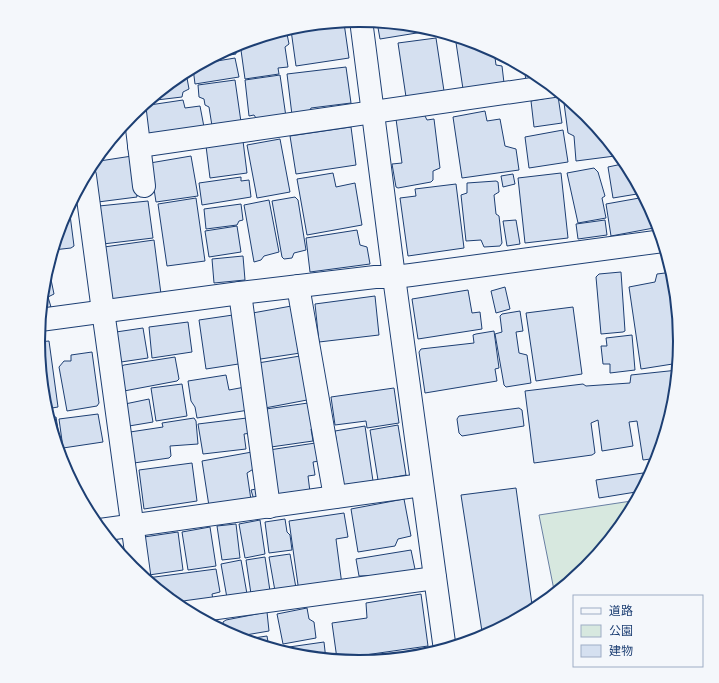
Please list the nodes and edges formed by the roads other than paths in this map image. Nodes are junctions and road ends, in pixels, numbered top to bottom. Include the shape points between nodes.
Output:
1 (362, 27) edge
2 (544, 87) edge
3 (373, 112) junction
4 (136, 120) edge
5 (139, 146) junction
6 (86, 186) edge
7 (144, 186) dead end
8 (658, 242) edge
9 (394, 277) junction
10 (298, 286) junction
11 (240, 293) junction
12 (103, 311) junction
13 (46, 319) edge
14 (422, 485) junction
15 (335, 497) junction
16 (269, 507) junction
17 (132, 525) junction
18 (107, 529) edge
19 (138, 565) edge
20 (435, 578) junction
21 (197, 611) edge
22 (444, 644) edge

1 - 3 street
2 - 3 street
3 - 5 street
3 - 9 street
4 - 5 street
5 - 7 street
6 - 12 street
8 - 9 street
9 - 10 street via 375,276
9 - 14 street
10 - 11 street
10 - 15 street
11 - 12 street
11 - 16 street
12 - 13 street
12 - 17 street
14 - 15 street
14 - 20 street
15 - 16 street
16 - 17 street
17 - 18 street
17 - 19 street
20 - 21 street
20 - 22 street

